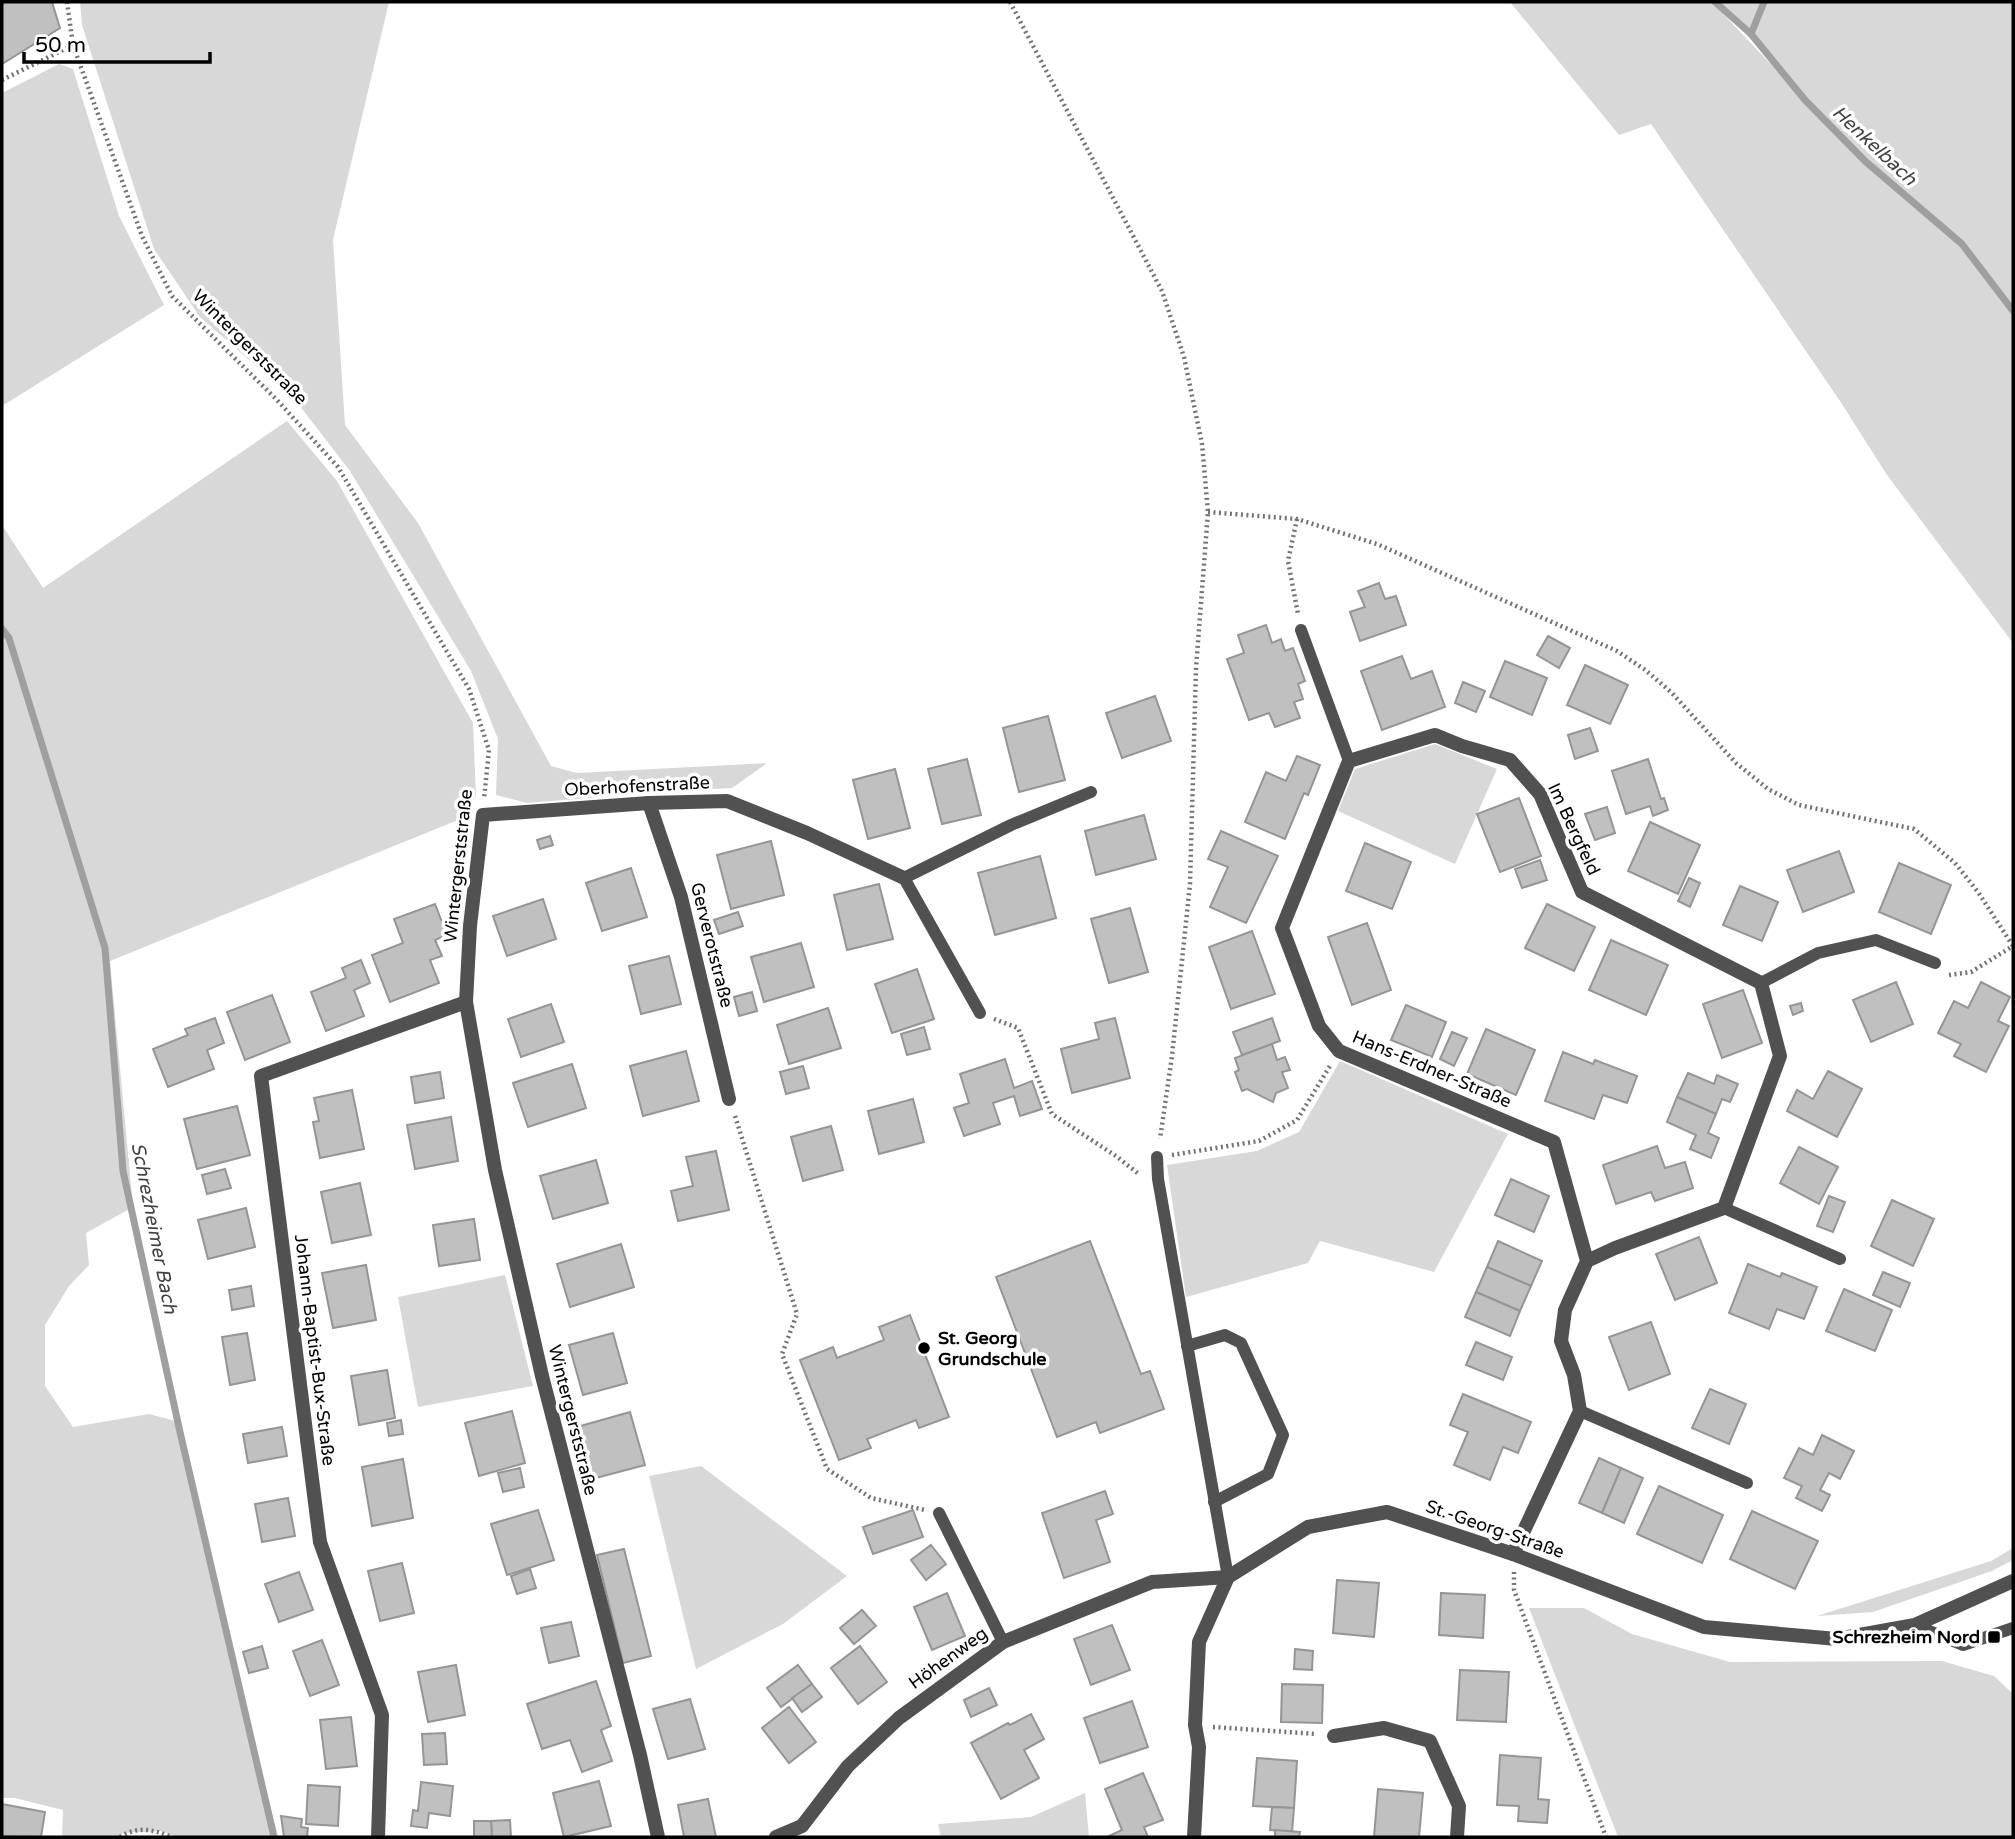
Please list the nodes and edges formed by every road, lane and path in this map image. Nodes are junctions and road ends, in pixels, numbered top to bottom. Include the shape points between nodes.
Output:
1 (67, 2) edge
2 (1010, 2) edge
3 (73, 45) junction
4 (2, 80) edge
5 (1208, 512) junction
6 (1297, 519) junction
7 (1301, 630) joint
8 (1349, 761) junction
9 (1091, 792) dead end
10 (649, 803) junction
11 (483, 814) junction
12 (904, 878) junction
13 (2013, 946) edge
14 (1935, 963) joint
15 (1761, 983) junction
16 (466, 1002) junction
17 (980, 1013) joint
18 (1339, 1051) junction
19 (729, 1099) joint
20 (1157, 1157) junction
21 (1158, 1178) junction
22 (1724, 1208) junction
23 (1840, 1259) dead end
24 (1587, 1261) junction
25 (1186, 1346) junction
26 (1580, 1410) junction
27 (1747, 1483) dead end
28 (1214, 1502) junction
29 (939, 1513) joint
30 (1513, 1554) junction
31 (1228, 1577) junction
32 (2013, 1581) edge
33 (1915, 1625) junction
34 (2013, 1628) edge
35 (1003, 1642) junction
36 (1195, 1725) junction
37 (1334, 1736) joint
38 (120, 1837) edge
39 (171, 1837) edge
40 (378, 1837) edge
41 (658, 1837) edge
42 (776, 1837) edge
43 (1194, 1837) edge
44 (1457, 1837) edge
45 (1606, 1837) edge

1 - 3 path, Wintergerststraße
2 - 5 path via 1162,290 1184,357 1202,444
3 - 4 path
3 - 11 path, Wintergerststraße via 142,236 172,296 338,467 469,689 489,750
5 - 6 path
5 - 20 path via 1196,668 1189,884
6 - 7 path via 1288,561
6 - 13 path via 1377,544 1617,652 1671,692 1736,764 1768,789 1799,805 1914,830 1955,863
7 - 8 lane
8 - 15 street, Im Bergfeld via 1435,735 1510,760 1540,794 1582,892
8 - 18 street, Hans-Erdner-Straße via 1282,928 1319,1026
9 - 12 lane
10 - 11 street, Oberhofenstraße
10 - 12 street, Oberhofenstraße via 727,801
10 - 19 street, Gerverotstraße via 681,897
11 - 16 street, Wintergerststraße
12 - 17 lane
13 - 14 path via 1971,972 1950,976
14 - 15 lane via 1876,940 1818,953
15 - 22 street via 1780,1056
16 - 40 street, Johann-Baptist-Bux-Straße via 261,1076 320,1542 382,1715
16 - 41 street, Wintergerststraße via 495,1170 541,1376
17 - 21 path via 1018,1028 1052,1114 1140,1176
18 - 20 path via 1297,1120 1259,1141
18 - 24 street, Hans-Erdner-Straße via 1554,1142
19 - 29 path via 797,1314 782,1354 827,1469 871,1498
20 - 21 lane
21 - 25 lane
22 - 23 lane
22 - 24 street
24 - 26 street via 1565,1310 1561,1341 1574,1375
25 - 28 lane
25 - 28 lane via 1225,1335 1241,1343 1283,1435 1268,1474
26 - 27 lane
26 - 30 street
28 - 31 lane
29 - 35 lane
30 - 31 street, St.-Georg-Straße via 1387,1512 1308,1527
30 - 33 street, St.-Georg-Straße via 1704,1627 1837,1639
30 - 45 path via 1514,1590
31 - 35 street, Höhenweg via 1152,1582
31 - 36 street via 1199,1642
32 - 33 street, St.-Georg-Straße
33 - 34 lane via 1963,1645
35 - 42 street, Höhenweg via 899,1718 848,1766 802,1826
36 - 37 path
36 - 43 street via 1199,1748
37 - 44 street via 1384,1728 1430,1741 1459,1806
38 - 39 path via 130,1830 145,1829

